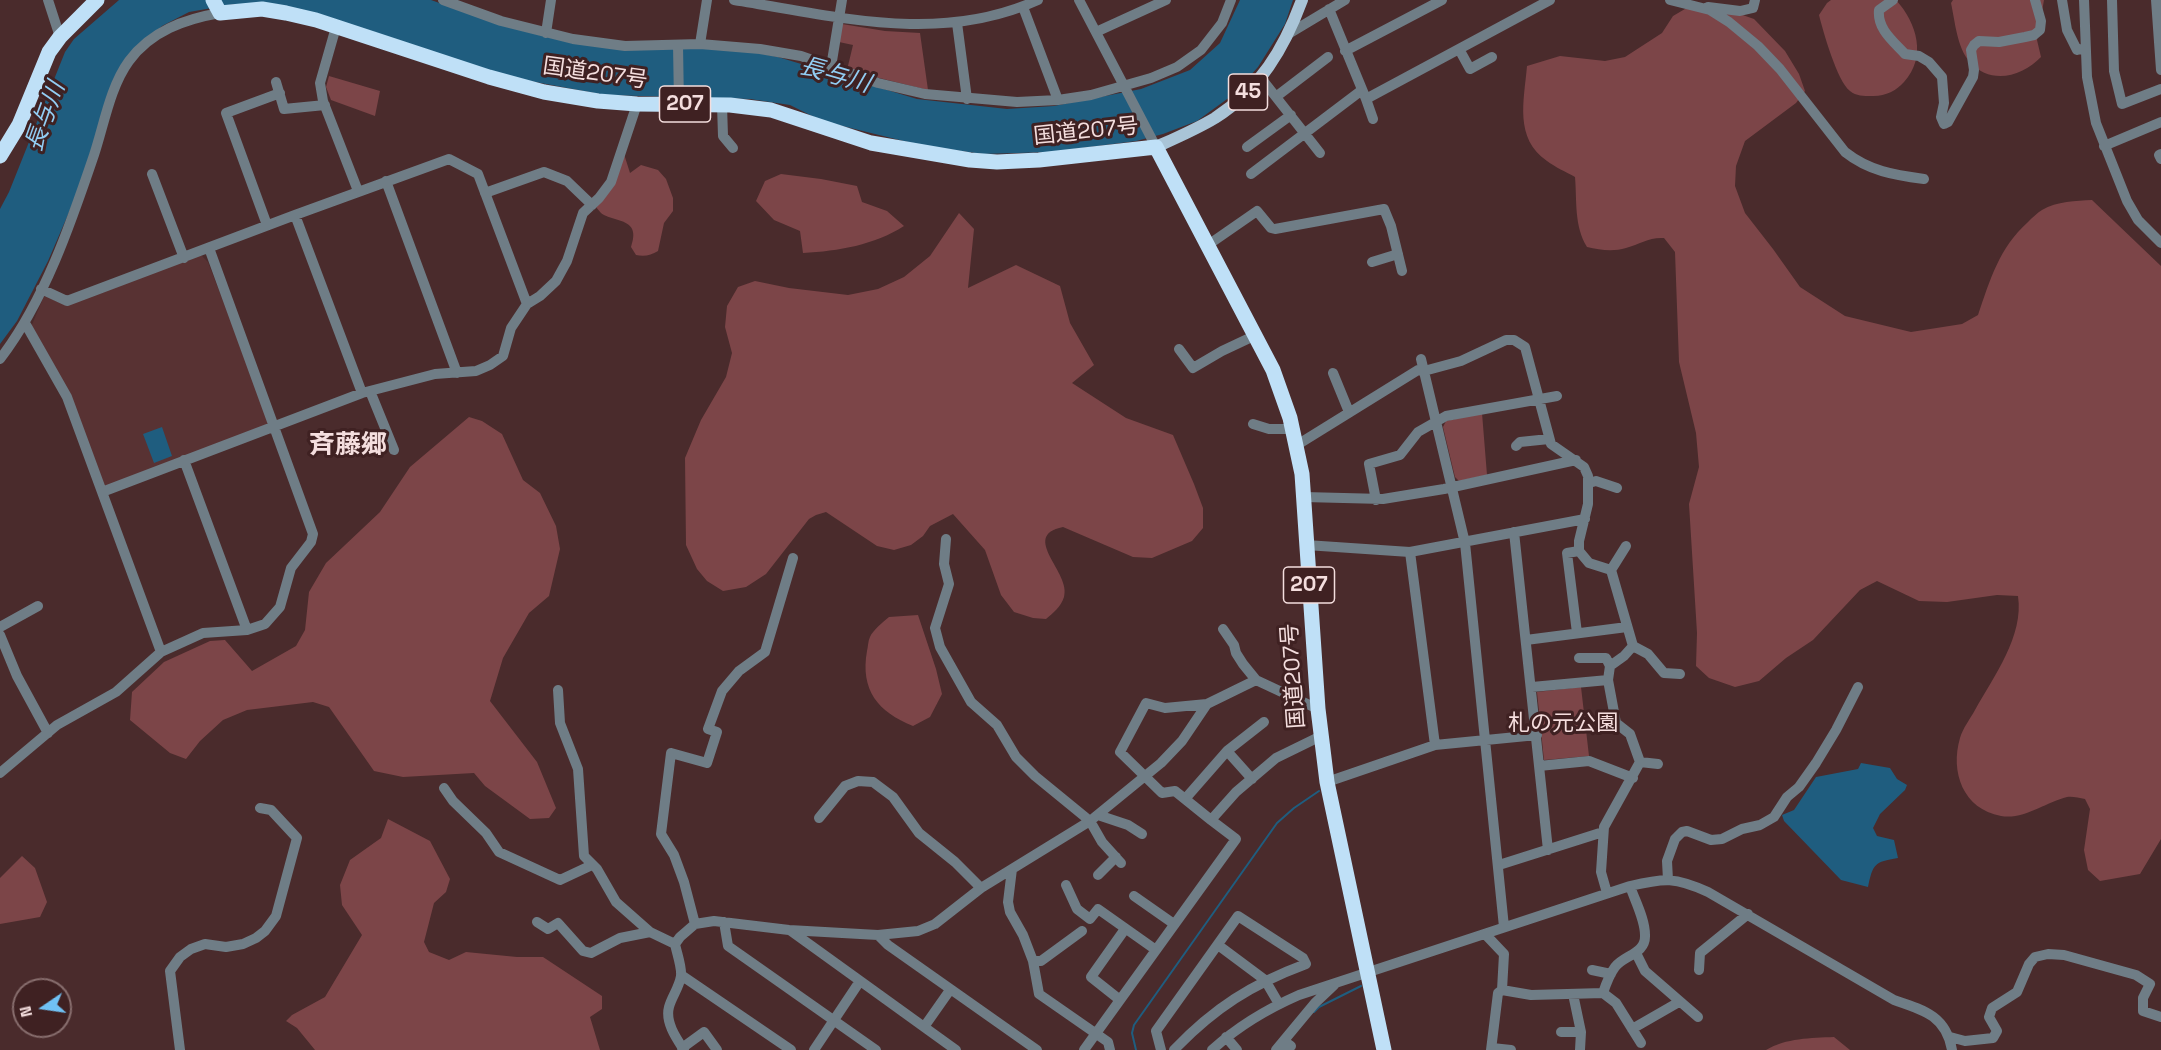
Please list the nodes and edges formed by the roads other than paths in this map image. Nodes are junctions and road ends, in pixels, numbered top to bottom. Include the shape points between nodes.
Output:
1 (48, 0) edge
2 (97, 0) edge
3 (443, 0) edge
4 (551, 0) edge
5 (707, 0) edge
6 (734, 0) edge
7 (842, 0) edge
8 (1038, 0) edge
9 (1079, 0) edge
10 (1231, 0) edge
11 (1302, 0) edge
12 (1345, 0) edge
13 (1442, 0) edge
14 (1550, 0) edge
15 (1670, 0) edge
16 (1755, 0) edge
17 (1893, 0) edge
18 (2035, 0) edge
19 (2062, 0) edge
20 (2084, 0) edge
21 (2112, 0) edge
22 (2156, 0) edge
23 (1159, 2) edge
24 (471, 5) edge
25 (1692, 6) junction
26 (1023, 7) junction
27 (217, 8) edge
28 (1329, 9) junction
29 (839, 17) junction
30 (957, 23) junction
31 (336, 27) junction
32 (1096, 32) junction
33 (546, 33) junction
34 (1290, 33) junction
35 (60, 37) junction
36 (700, 44) junction
37 (679, 47) junction
38 (2085, 48) junction
39 (1459, 49) junction
40 (1345, 51) junction
41 (1328, 57) dead end
42 (1492, 57) dead end
43 (831, 67) junction
44 (2161, 70) edge
45 (1261, 78) junction
46 (1125, 88) junction
47 (2161, 89) edge
48 (1364, 94) junction
49 (1276, 96) junction
50 (967, 99) junction
51 (1058, 100) junction
52 (679, 102) junction
53 (637, 104) junction
54 (325, 105) junction
55 (722, 105) junction
56 (1291, 115) junction
57 (1373, 119) dead end
58 (2161, 123) edge
59 (1305, 133) junction
60 (1155, 144) junction
61 (2104, 146) junction
62 (1247, 147) dead end
63 (733, 148) dead end
64 (1320, 153) dead end
65 (2161, 154) edge
66 (0, 156) edge
67 (2161, 159) edge
68 (152, 174) dead end
69 (1251, 174) dead end
70 (1924, 179) dead end
71 (386, 181) junction
72 (358, 191) junction
73 (485, 193) junction
74 (592, 206) junction
75 (295, 215) junction
76 (267, 225) junction
77 (2161, 243) edge
78 (1208, 245) junction
79 (209, 248) junction
80 (1398, 254) junction
81 (184, 258) junction
82 (1372, 262) dead end
83 (1402, 272) dead end
84 (41, 289) junction
85 (527, 304) junction
86 (25, 323) junction
87 (1256, 335) junction
88 (1179, 349) dead end
89 (0, 359) edge
90 (1423, 365) junction
91 (457, 373) junction
92 (1333, 373) dead end
93 (366, 392) junction
94 (1557, 396) dead end
95 (1538, 399) junction
96 (1349, 412) junction
97 (1437, 421) junction
98 (1253, 424) dead end
99 (274, 427) junction
100 (1293, 429) junction
101 (1549, 439) junction
102 (1296, 445) junction
103 (1516, 446) dead end
104 (394, 450) dead end
105 (184, 460) junction
106 (1576, 460) junction
107 (1589, 483) junction
108 (1452, 487) junction
109 (1617, 488) dead end
110 (102, 492) junction
111 (1304, 497) junction
112 (1376, 500) junction
113 (1585, 519) junction
114 (1514, 532) junction
115 (946, 539) dead end
116 (1464, 543) junction
117 (1306, 545) junction
118 (1626, 546) dead end
119 (1579, 551) junction
120 (1410, 552) junction
121 (793, 558) dead end
122 (1611, 570) junction
123 (38, 606) dead end
124 (0, 627) edge
125 (1627, 627) junction
126 (1223, 629) dead end
127 (247, 630) junction
128 (1576, 633) junction
129 (0, 635) edge
130 (1526, 640) junction
131 (1632, 646) junction
132 (161, 652) junction
133 (1579, 658) dead end
134 (1610, 666) junction
135 (1680, 674) dead end
136 (1256, 680) junction
137 (1608, 680) junction
138 (1532, 687) junction
139 (1858, 687) dead end
140 (558, 690) dead end
141 (1207, 704) junction
142 (1318, 709) junction
143 (1264, 722) dead end
144 (48, 733) junction
145 (1537, 735) junction
146 (1321, 736) junction
147 (1484, 740) junction
148 (1434, 745) junction
149 (1227, 751) junction
150 (1640, 762) junction
151 (1658, 764) dead end
152 (1539, 766) junction
153 (0, 772) edge
154 (1144, 777) junction
155 (1633, 778) junction
156 (1252, 779) junction
157 (1327, 782) junction
158 (444, 788) dead end
159 (1185, 799) junction
160 (260, 808) dead end
161 (819, 818) dead end
162 (1094, 818) junction
163 (1211, 820) junction
164 (1603, 832) junction
165 (1142, 834) dead end
166 (1548, 850) junction
167 (592, 865) junction
168 (1499, 865) junction
169 (1012, 869) junction
170 (1098, 875) dead end
171 (1668, 880) junction
172 (1066, 885) dead end
173 (1630, 886) junction
174 (981, 888) junction
175 (1607, 894) junction
176 (1134, 896) dead end
177 (1748, 914) junction
178 (537, 921) dead end
179 (724, 922) junction
180 (695, 924) junction
181 (1174, 924) junction
182 (1504, 927) junction
183 (1125, 929) junction
184 (789, 930) junction
185 (1082, 931) dead end
186 (650, 932) junction
187 (1485, 934) junction
188 (878, 935) junction
189 (675, 944) junction
190 (1218, 945) junction
191 (1156, 950) junction
192 (1636, 953) junction
193 (1033, 960) junction
194 (1700, 969) dead end
195 (1592, 970) dead end
196 (1367, 972) junction
197 (1611, 974) junction
198 (681, 975) junction
199 (1265, 980) junction
200 (860, 981) junction
201 (1336, 983) junction
202 (950, 990) junction
203 (1502, 990) junction
204 (1603, 993) junction
205 (1573, 994) junction
206 (1120, 1000) junction
207 (1679, 1002) junction
208 (1279, 1004) junction
209 (1698, 1017) dead end
210 (2158, 1019) edge
211 (834, 1021) junction
212 (924, 1027) junction
213 (1632, 1029) junction
214 (1560, 1032) dead end
215 (1581, 1032) junction
216 (1096, 1034) junction
217 (1226, 1037) junction
218 (1950, 1037) junction
219 (1641, 1043) dead end
220 (1283, 1047) edge
221 (683, 1049) edge
222 (1492, 1049) edge
223 (180, 1050) edge
224 (717, 1050) edge
225 (790, 1050) edge
226 (814, 1050) edge
227 (876, 1050) edge
228 (956, 1050) edge
229 (1037, 1050) edge
230 (1084, 1050) edge
231 (1110, 1050) edge
232 (1161, 1050) edge
233 (1174, 1050) edge
234 (1212, 1050) edge
235 (1237, 1050) edge
236 (1384, 1050) edge
237 (1511, 1050) edge
238 (1580, 1050) edge
239 (1952, 1050) edge

1 - 35 street
2 - 35 highway
3 - 24 street
4 - 33 street
5 - 36 street
6 - 29 street
7 - 29 street
8 - 26 street
9 - 32 street
10 - 46 street via 1222,23 1201,50 1177,67
11 - 34 main road, 45
12 - 28 street
13 - 40 street
14 - 39 street
15 - 25 street
16 - 25 street via 1753,8 1746,10
17 - 18 street via 1879,10 1878,19 1905,54 1929,62 1942,77 1944,123 1972,77 1974,45 1978,41 1999,42 2034,35 2040,30 2041,21
19 - 38 street via 2067,30 2077,50
20 - 38 street
21 - 47 street via 2114,71 2122,104
22 - 44 street
23 - 32 street
24 - 33 street via 501,21
25 - 70 street via 1710,10 1758,46 1845,152 1857,161 1872,170
26 - 30 street
26 - 51 street
27 - 31 highway, 国道207号 / 207 via 262,9
27 - 84 street via 164,30 128,63 114,91 75,211
28 - 34 street
28 - 40 street
29 - 30 street via 928,26
29 - 43 street
30 - 50 street
31 - 53 highway, 国道207号 / 207 via 544,92
31 - 54 street via 320,83
32 - 46 street
33 - 37 street via 625,46
34 - 45 main road, 45
35 - 66 highway via 49,52 19,125
36 - 37 street
36 - 43 street via 791,54
37 - 52 street
38 - 61 street via 2089,97
39 - 42 street via 1470,69
39 - 48 street
40 - 48 street
41 - 49 street
43 - 50 street via 878,83
45 - 49 street
45 - 60 main road, 45 via 1214,118
46 - 51 street
46 - 60 street
48 - 57 street
48 - 59 street
49 - 56 street
50 - 51 street
52 - 53 highway, 国道207号 / 207
52 - 55 highway, 国道207号 / 207
53 - 74 street via 611,182
54 - 72 street
54 - 76 street via 284,108 278,87 226,113
55 - 60 highway, 国道207号 / 207 via 771,110 871,143 970,160 1039,160
55 - 63 street via 723,136
56 - 59 street
56 - 62 street
58 - 61 street
59 - 64 street
59 - 69 street
60 - 78 highway, 国道207号 / 207
61 - 77 street via 2138,220
65 - 67 street
68 - 81 street
71 - 72 street
71 - 73 street via 449,159 478,174
71 - 91 street
72 - 75 street
73 - 74 street via 544,172 567,182
73 - 85 street
74 - 85 street via 583,213 556,281
75 - 76 street
75 - 93 street
76 - 79 street
78 - 80 street via 1257,211 1275,229 1384,209
78 - 87 highway, 国道207号 / 207
79 - 81 street
79 - 99 street
80 - 82 street
80 - 83 street
81 - 84 street via 67,300
84 - 86 street
85 - 91 street via 511,328 503,356 476,371
86 - 89 street
86 - 110 street via 67,397
87 - 88 street via 1193,368
87 - 100 highway, 国道207号 / 207 via 1274,369
90 - 95 street via 1461,362 1506,340 1514,340 1528,353
90 - 96 street
90 - 97 street
91 - 93 street via 435,374
92 - 96 street
93 - 99 street
93 - 104 street
94 - 95 street
95 - 97 street
95 - 101 street
96 - 102 street
97 - 108 street
97 - 112 street via 1418,432 1400,455 1369,464
98 - 100 street
99 - 105 street
99 - 127 street via 313,534 291,568 280,607 265,624
100 - 102 highway, 国道207号 / 207
101 - 103 street via 1520,442
101 - 106 street via 1554,447
102 - 111 highway, 国道207号 / 207
105 - 110 street
105 - 127 street
106 - 107 street via 1584,467
106 - 108 street
107 - 109 street via 1596,481
107 - 113 street
108 - 112 street
108 - 116 street
110 - 132 street
111 - 112 street
111 - 117 highway, 国道207号 / 207
113 - 114 street
113 - 119 street
114 - 116 street
114 - 130 street
115 - 162 street via 944,564 949,584 935,628 940,647 971,702 997,726 1016,757 1035,776
116 - 120 street
116 - 147 street
117 - 120 street
117 - 142 highway, 国道207号 / 207
118 - 122 street
119 - 122 street via 1588,563
119 - 128 street via 1567,553
120 - 148 street
121 - 180 street via 765,652 722,691 708,729 717,732 707,763 671,753 661,834 674,855
122 - 125 street
123 - 124 street
125 - 128 street
125 - 131 street
126 - 136 street
127 - 132 street via 203,633
128 - 130 street
129 - 144 street
130 - 138 street
131 - 134 street
131 - 135 street via 1648,654 1664,672
132 - 144 street via 116,692
133 - 134 street via 1606,658
134 - 137 street
136 - 141 street
136 - 142 street
137 - 138 street
137 - 150 street via 1616,723 1630,735
138 - 145 street
139 - 171 street via 1816,763 1774,818 1722,839 1682,832 1666,861
140 - 167 street via 560,723 578,769 583,851
141 - 154 street via 1182,741
141 - 154 street via 1165,708 1146,703 1120,752
142 - 146 highway, 国道207号 / 207
143 - 149 street
144 - 153 street
145 - 147 street
145 - 152 street
146 - 156 street via 1276,758
146 - 157 highway, 国道207号 / 207
147 - 148 street
147 - 168 street
148 - 157 street
149 - 156 street
149 - 159 street
150 - 151 street
150 - 155 street
152 - 155 street via 1590,761
152 - 166 street
154 - 159 street via 1162,793 1175,791
154 - 162 street
155 - 164 street
156 - 163 street
157 - 196 highway, 国道207号 / 207
158 - 167 street via 499,852 560,880
159 - 163 street
160 - 223 street via 271,810 297,838 276,916 265,931 243,944 205,944 180,957 170,971
161 - 174 street via 844,786 858,781 873,782 893,797 919,833
162 - 165 street via 1128,825
162 - 169 street
162 - 170 street via 1102,842 1118,860
163 - 181 street via 1236,839
164 - 166 street
164 - 175 street via 1601,872
166 - 168 street
167 - 186 street via 616,902
168 - 182 street
169 - 174 street
169 - 193 street via 1010,912
171 - 173 street
171 - 177 street via 1691,884
172 - 183 street via 1077,909 1090,919 1098,909
173 - 175 street
173 - 192 street via 1645,936
174 - 188 street via 935,924 918,931
175 - 182 street
176 - 181 street
177 - 194 street via 1700,953
177 - 218 street via 1894,1000 1938,1019
178 - 186 street via 548,929 558,923 583,951 591,953 620,938
179 - 180 street
179 - 184 street
179 - 211 street via 728,946
180 - 189 street
181 - 191 street
182 - 187 street
183 - 191 street
183 - 206 street via 1091,977
184 - 188 street
184 - 200 street
185 - 193 street via 1060,954
186 - 189 street
187 - 196 street
187 - 203 street via 1504,954
188 - 202 street
189 - 198 street
190 - 199 street
190 - 199 street via 1238,916 1303,958 1306,964
190 - 232 street via 1156,1031
191 - 206 street
192 - 197 street via 1620,962
192 - 207 street via 1645,971
193 - 216 street via 1039,994
195 - 197 street
196 - 201 street
196 - 236 highway, 国道207号 / 207
197 - 204 street
198 - 221 street via 668,1008 673,1032
198 - 225 street
199 - 208 street
199 - 233 street via 1232,1000
200 - 211 street
200 - 212 street
201 - 208 street
201 - 220 street via 1315,1003
202 - 212 street
202 - 229 street
203 - 205 street via 1531,995
203 - 222 street via 1498,993
204 - 205 street
204 - 213 street via 1616,1003
205 - 215 street
206 - 216 street
207 - 209 street
207 - 213 street
208 - 217 street
210 - 218 street via 2143,1011 2143,998 2150,984 2136,975 2048,954 2035,957 2017,992 1992,1008 1989,1017 1997,1031 1993,1038 1965,1041
211 - 226 street
211 - 227 street
212 - 228 street
213 - 219 street
214 - 215 street
215 - 238 street
216 - 230 street
216 - 231 street via 1108,1042
217 - 234 street
217 - 235 street
218 - 239 street
221 - 224 street via 704,1032
222 - 237 street

